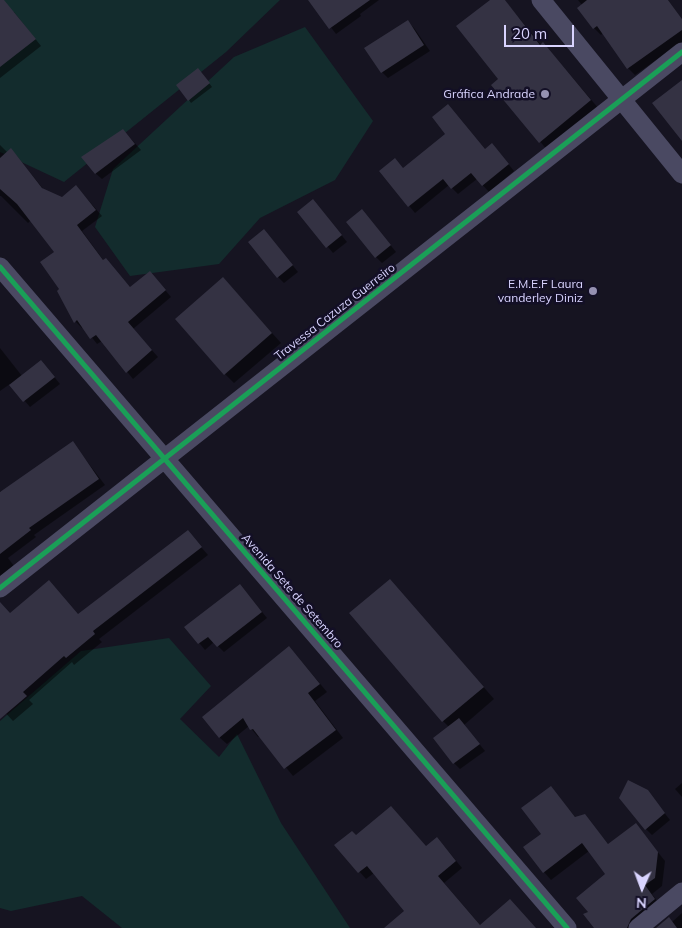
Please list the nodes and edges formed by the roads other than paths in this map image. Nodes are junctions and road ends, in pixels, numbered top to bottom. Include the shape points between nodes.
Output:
1 (541, 0) edge
2 (682, 52) edge
3 (623, 99) junction
4 (682, 174) edge
5 (0, 267) edge
6 (165, 458) junction
7 (0, 588) edge
8 (682, 892) edge
9 (567, 928) edge
10 (638, 928) edge

1 - 3 street
2 - 3 street, Travessa Cazuza Guerreiro
3 - 4 street
3 - 6 street, Travessa Cazuza Guerreiro
5 - 6 street, Avenida Sete de Setembro
6 - 7 street, Travessa Cazuza Guerreiro
6 - 9 street, Avenida Sete de Setembro
8 - 10 street

